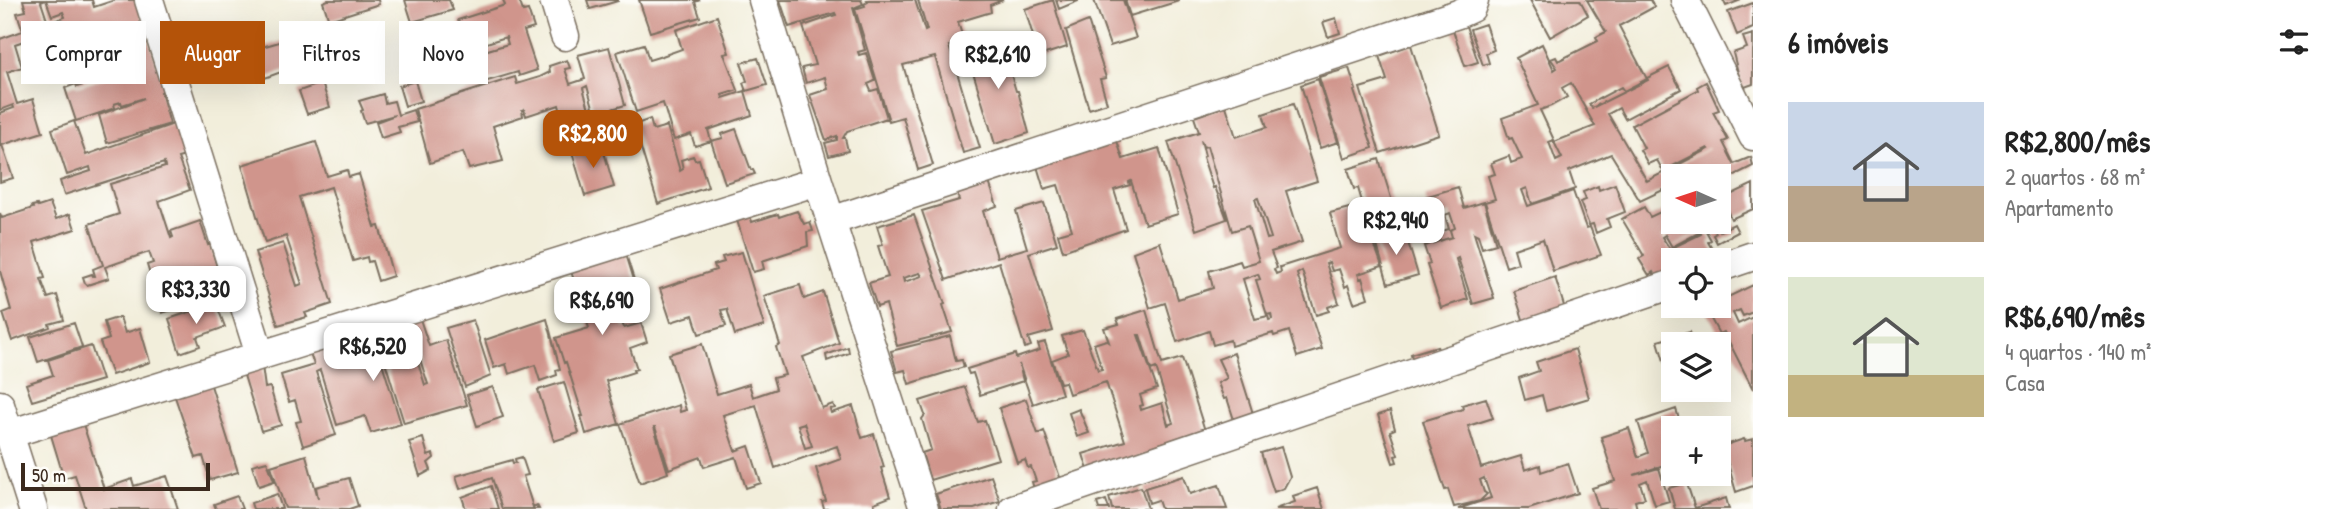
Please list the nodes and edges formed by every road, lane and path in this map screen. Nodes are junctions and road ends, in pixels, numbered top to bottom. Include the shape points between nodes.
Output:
1 (149, 0) edge
2 (554, 0) edge
3 (763, 0) edge
4 (1474, 0) edge
5 (1685, 0) edge
6 (565, 36) dead end
7 (1753, 136) edge
8 (818, 181) junction
9 (831, 221) junction
10 (1753, 256) edge
11 (1731, 264) edge
12 (1661, 288) edge
13 (260, 355) junction
14 (0, 405) edge
15 (9, 434) junction
16 (33, 509) edge
17 (923, 509) edge
18 (1013, 509) edge

1 - 13 street
2 - 6 street
3 - 8 street
4 - 9 street via 1471,8 1458,14
5 - 7 street
8 - 9 street
8 - 13 street
9 - 17 street
10 - 11 street
12 - 18 street
13 - 15 street
14 - 15 street
15 - 16 street

